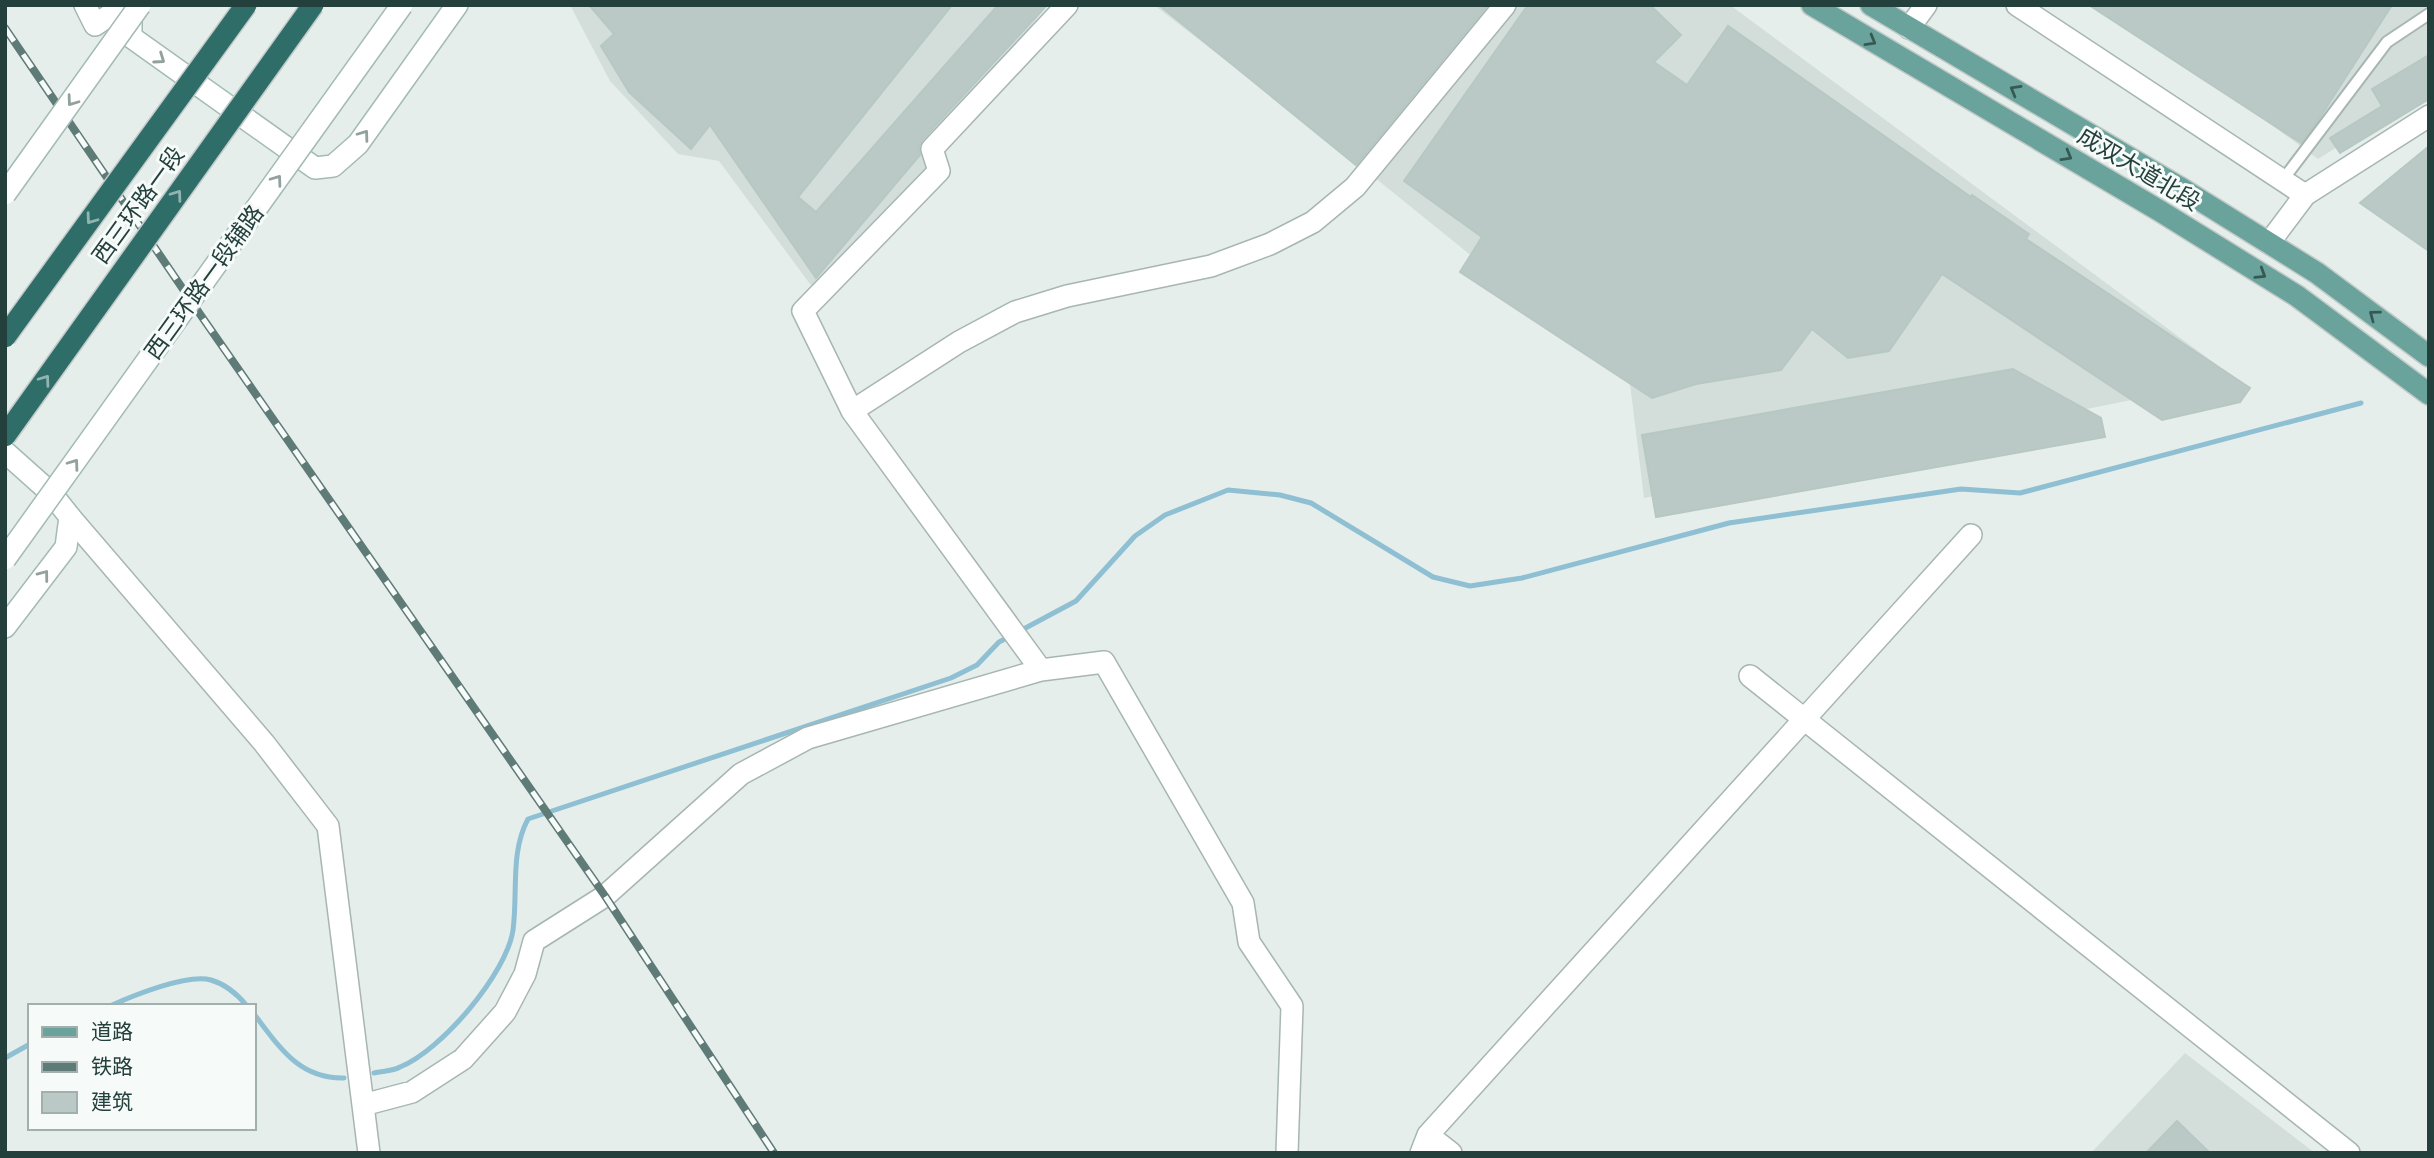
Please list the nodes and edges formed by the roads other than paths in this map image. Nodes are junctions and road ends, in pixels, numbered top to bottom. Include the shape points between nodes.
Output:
1 (85, 5) edge
2 (125, 5) edge
3 (131, 5) edge
4 (141, 5) edge
5 (246, 5) edge
6 (313, 5) edge
7 (402, 5) edge
8 (457, 5) edge
9 (1067, 5) edge
10 (1505, 5) edge
11 (1812, 5) edge
12 (1871, 5) edge
13 (1926, 5) edge
14 (2017, 5) edge
15 (2429, 14) edge
16 (1909, 28) junction
17 (2429, 116) edge
18 (2282, 181) junction
19 (5, 194) edge
20 (2305, 195) junction
21 (2269, 243) junction
22 (5, 337) edge
23 (2429, 356) edge
24 (2429, 394) edge
25 (852, 411) junction
26 (5, 436) edge
27 (5, 452) edge
28 (70, 517) junction
29 (1971, 535) dead end
30 (5, 559) edge
31 (5, 627) edge
32 (1041, 670) junction
33 (1750, 676) dead end
34 (1804, 719) junction
35 (363, 1105) junction
36 (1425, 1144) edge
37 (369, 1153) edge
38 (1287, 1153) edge
39 (1451, 1153) edge
40 (2349, 1153) edge

1 - 2 street via 95,25
3 -> 8 street via 131,37 315,168 333,166 358,144
4 -> 19 street, bridge
5 -> 22 highway, 西三环路一段, bridge
26 -> 6 highway, 西三环路一段, bridge
30 -> 7 street, 西三环路一段辅路, bridge
9 - 25 street via 932,149 939,171 803,311
10 - 25 street via 1355,187 1314,222 1211,266 1067,296 1015,312
11 -> 24 main road, 成双大道北段 via 2285,289
12 - 16 main road, 成双大道北段
13 - 16 street
14 - 18 street
15 - 18 lane via 2387,42
21 -> 16 main road, 成双大道北段
17 - 20 street
18 - 20 street
20 - 21 street
23 -> 21 main road, 成双大道北段
25 - 32 street
27 - 28 street via 51,493
31 -> 28 street via 66,547
28 - 35 street via 264,743 328,826
29 - 34 street
32 - 35 street via 808,738 741,774 605,896 534,941 525,974 505,1012 463,1059 412,1092
32 - 38 street via 1104,662 1244,903 1249,942 1292,1006
33 - 34 street
34 - 36 street
34 - 40 street
35 - 37 street
36 - 39 street

